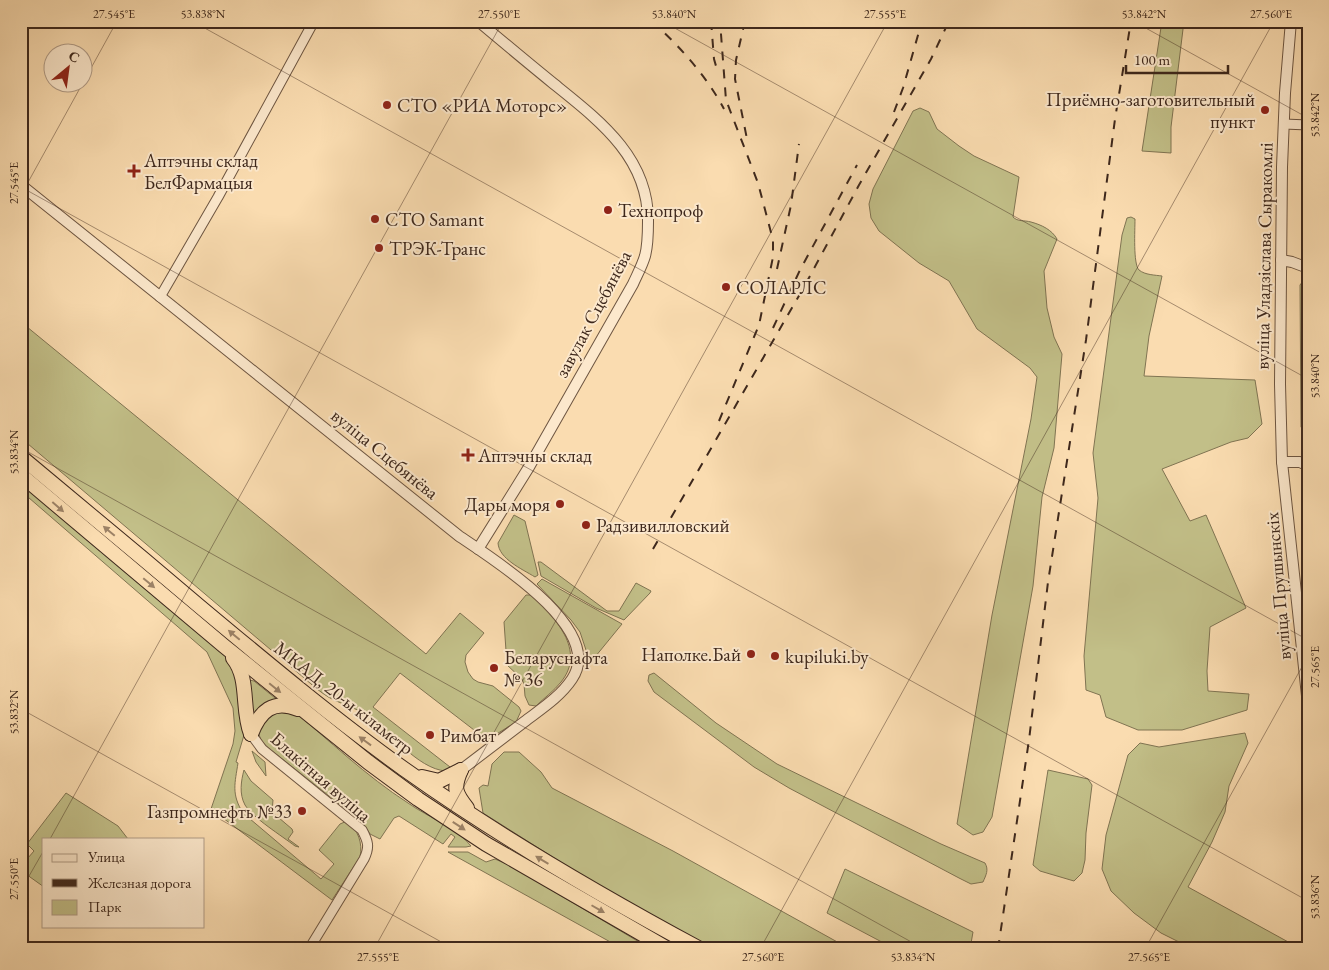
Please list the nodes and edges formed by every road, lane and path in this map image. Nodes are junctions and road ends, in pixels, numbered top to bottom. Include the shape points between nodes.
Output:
1 (314, 21) edge
2 (478, 21) edge
3 (1291, 21) edge
4 (1284, 124) junction
5 (1308, 125) edge
6 (21, 185) edge
7 (1281, 260) junction
8 (1308, 268) edge
9 (160, 296) junction
10 (21, 457) edge
11 (1282, 462) junction
12 (1308, 466) edge
13 (21, 475) edge
14 (478, 549) junction
15 (224, 646) junction
16 (1308, 706) edge
17 (305, 711) junction
18 (251, 734) junction
19 (405, 769) junction
20 (461, 770) junction
21 (474, 817) junction
22 (665, 947) edge
23 (309, 949) edge
24 (700, 949) edge

1 - 9 street via 220,194
2 - 14 street, завулак Сцебянёва via 591,113 624,147 645,189 648,239 633,284 529,467
3 - 4 street, вуліца Уладзіслава Сыракомлі
4 - 5 street
4 - 7 street, вуліца Уладзіслава Сыракомлі
6 - 9 street, вуліца Сцебянёва
7 - 8 street
7 - 11 street, вуліца Уладзіслава Сыракомлі
9 - 14 street, вуліца Сцебянёва
19 -> 10 highway, МКАД, 20-ы кіламетр via 271,667
11 - 12 street via 1300,462
11 - 16 street, вуліца Прушынскіх
13 -> 15 highway, МКАД, 20-ы кіламетр
14 - 20 street, вуліца Сцебянёва via 527,584 554,611 574,639 579,655 573,678 552,701
15 -> 17 highway, МКАД, 20-ы кіламетр
15 - 18 highway via 239,666 243,678 247,724
17 - 18 highway via 284,704 269,709 259,716
17 -> 22 highway, МКАД, 20-ы кіламетр via 368,762 441,814 519,864
18 - 23 street, Блакітная вуліца via 262,749 362,830 369,846
19 - 20 highway via 434,781
19 - 21 highway, МКАД, 20-ы кіламетр
20 - 21 highway via 456,792
24 -> 21 highway, МКАД, 20-ы кіламетр via 584,885

